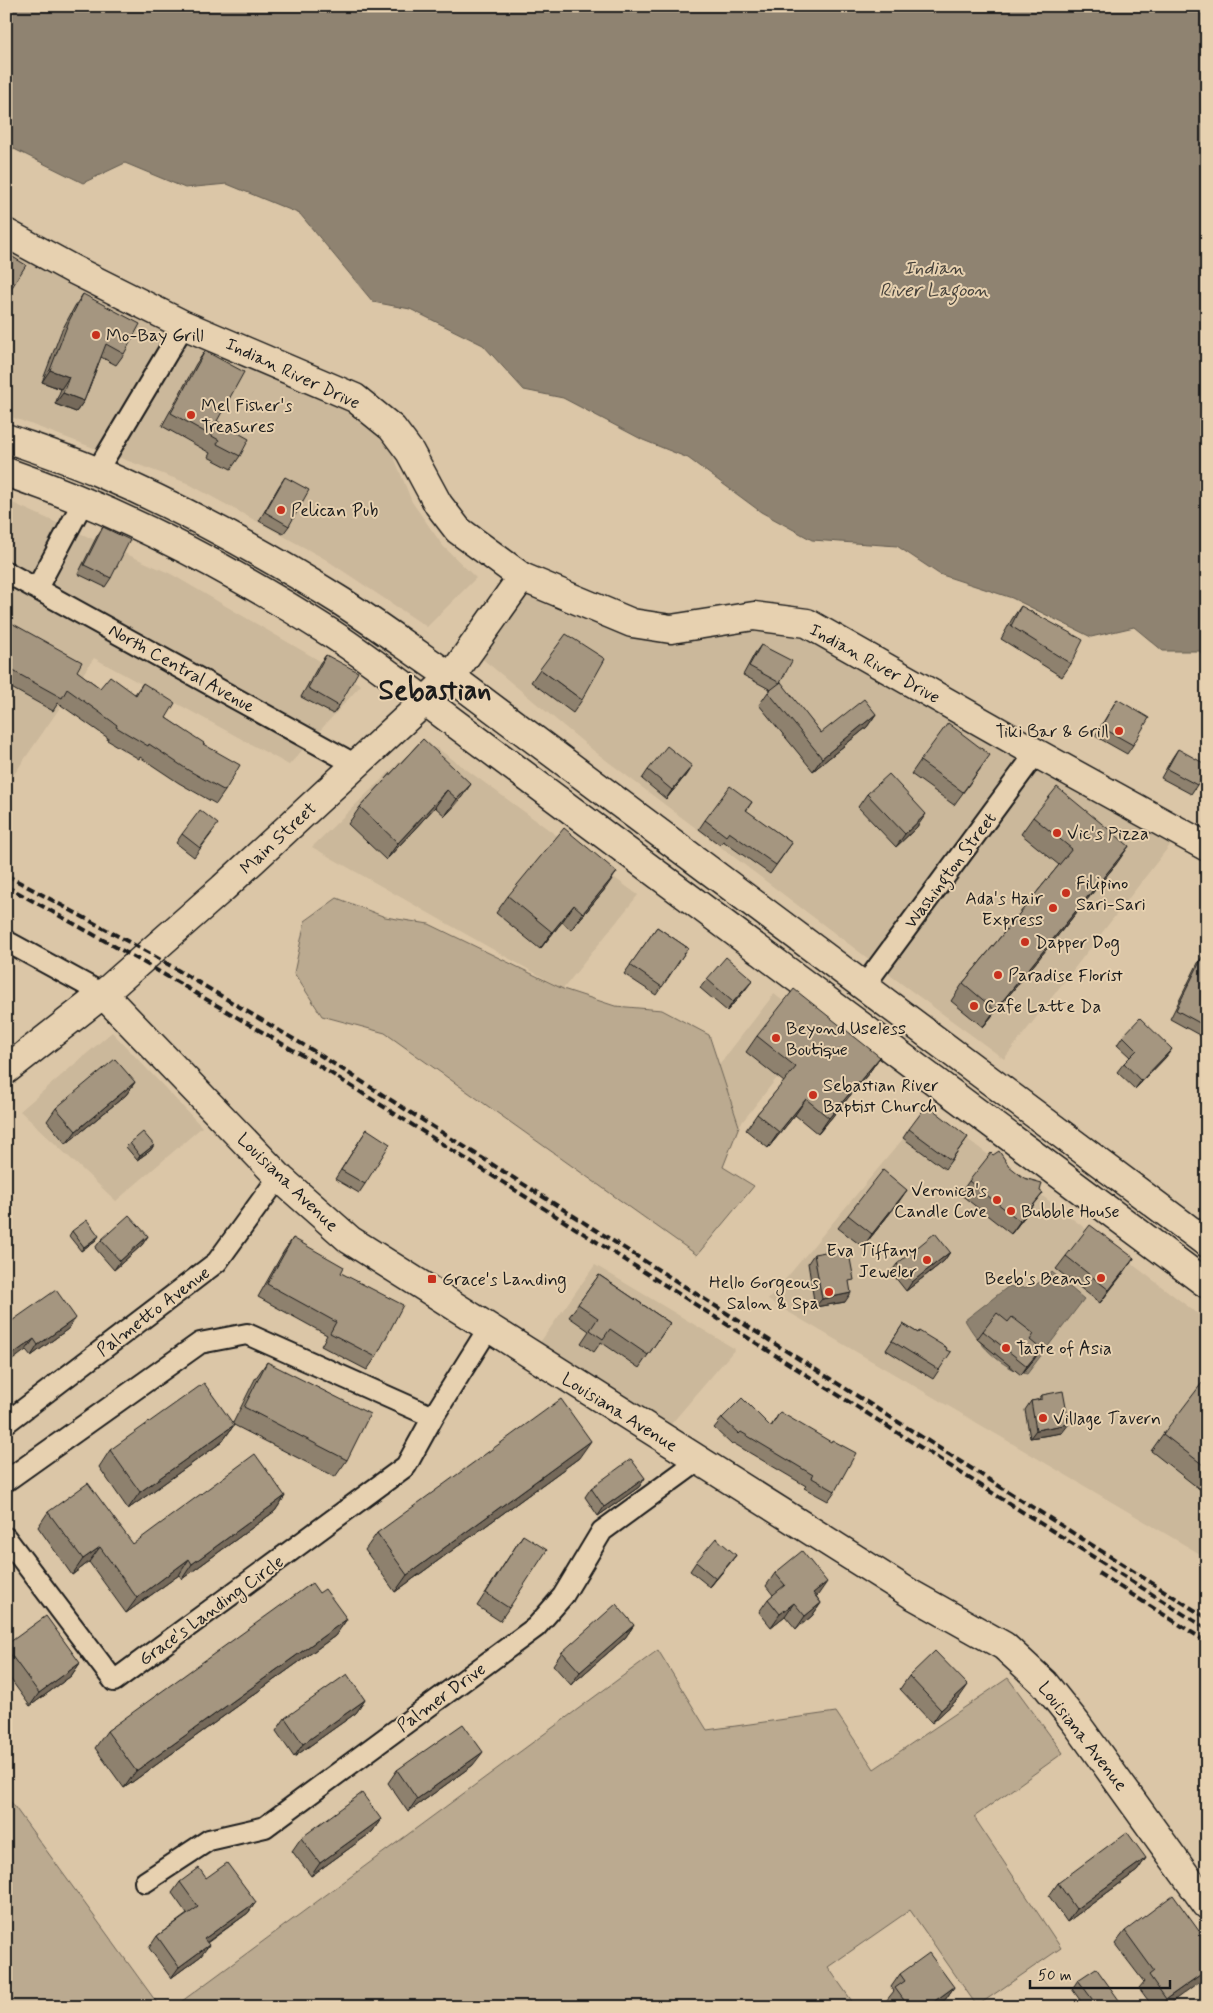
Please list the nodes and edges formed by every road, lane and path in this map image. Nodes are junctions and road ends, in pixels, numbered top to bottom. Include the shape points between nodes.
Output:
1 (6, 233) edge
2 (184, 325) junction
3 (6, 438) edge
4 (98, 471) junction
5 (6, 472) edge
6 (83, 502) junction
7 (6, 572) edge
8 (522, 577) junction
9 (37, 588) junction
10 (451, 676) junction
11 (425, 701) junction
12 (1036, 754) junction
13 (356, 765) junction
14 (1207, 847) edge
15 (6, 941) edge
16 (800, 980) junction
17 (864, 986) junction
18 (103, 994) junction
19 (901, 1056) junction
20 (959, 1058) junction
21 (6, 1070) edge
22 (281, 1179) junction
23 (1207, 1243) edge
24 (1207, 1284) edge
25 (488, 1328) junction
26 (433, 1417) junction
27 (6, 1423) edge
28 (698, 1461) junction
29 (6, 1481) edge
30 (6, 1538) edge
31 (145, 1882) dead end
32 (1207, 1905) edge

1 - 2 street, Indian River Drive
2 - 4 street
2 - 8 street, Indian River Drive via 356,398 392,428 410,452 438,504 458,530
3 - 4 street
4 - 10 street via 202,522 281,566 342,602
5 - 6 street
6 - 9 street
6 - 11 street via 157,536 255,589 332,635
7 - 9 street, North Central Avenue
8 - 10 street, Main Street
8 - 12 street, Indian River Drive via 632,623 671,629 754,616 807,623
9 - 13 street, North Central Avenue
10 - 11 street, Main Street
10 - 17 street
11 - 13 street, Main Street
11 - 16 street
12 - 14 street, Indian River Drive
12 - 17 street, Washington Street
13 - 18 street, Main Street
15 - 18 street, Louisiana Avenue
16 - 17 street via 842,989
16 - 19 street
17 - 20 street
18 - 21 street, Main Street
18 - 22 street, Louisiana Avenue
19 - 20 street via 926,1051
19 - 24 street
20 - 23 street
22 - 25 street, Louisiana Avenue via 350,1240
22 - 27 street, Palmetto Avenue via 270,1189 217,1262
25 - 26 street, Grace's Landing Circle
25 - 28 street, Louisiana Avenue
26 - 29 street via 247,1334 200,1343
26 - 30 street, Grace's Landing Circle via 406,1466 114,1681
28 - 31 street, Palmer Drive via 602,1531 563,1596 536,1627 265,1827 209,1840
28 - 32 street, Louisiana Avenue via 911,1594 1004,1646 1044,1683 1076,1723

